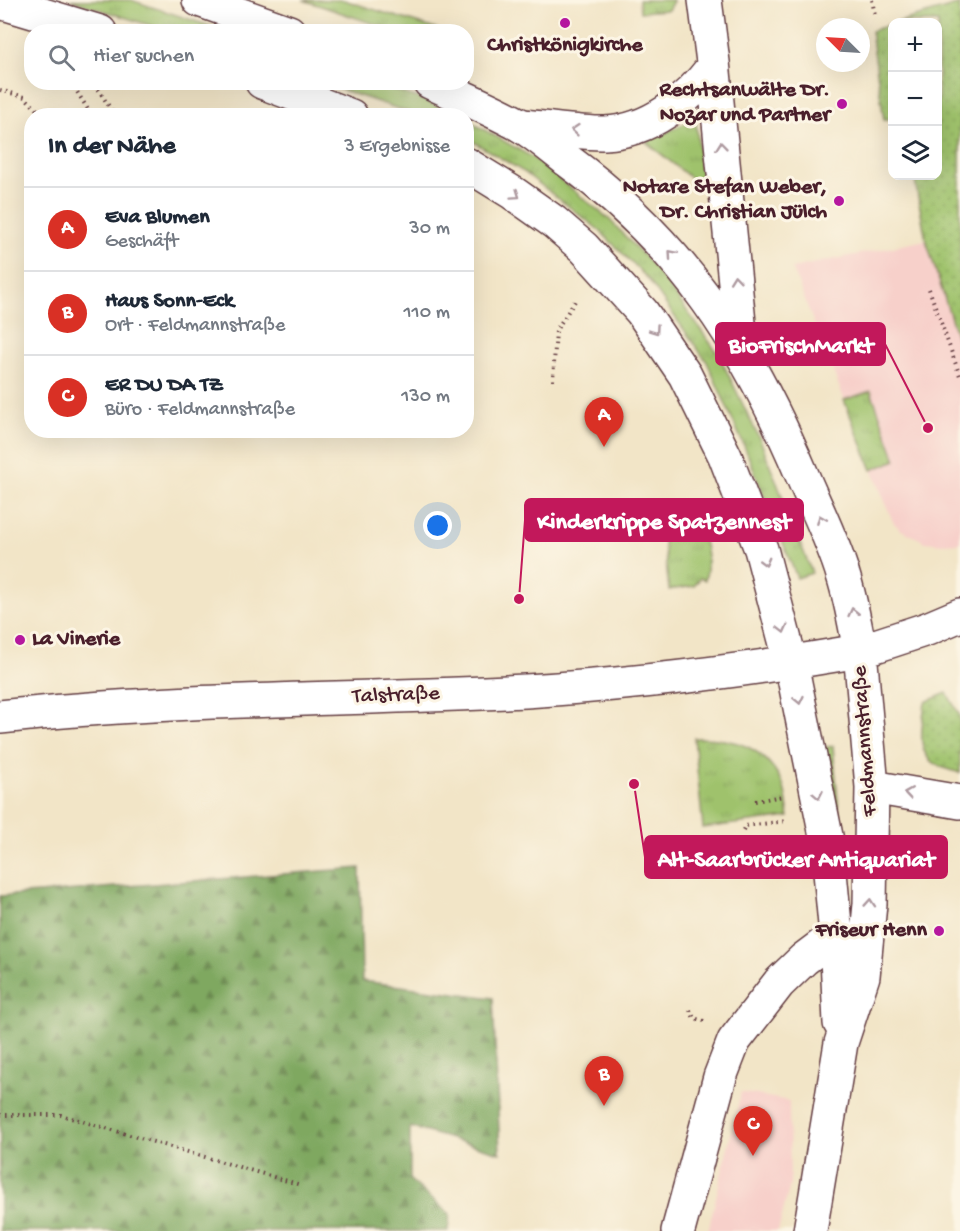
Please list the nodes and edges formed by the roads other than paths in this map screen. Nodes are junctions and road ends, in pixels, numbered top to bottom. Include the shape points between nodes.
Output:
1 (199, 0) edge
2 (705, 0) edge
3 (0, 2) edge
4 (73, 24) edge
5 (266, 24) edge
6 (713, 67) junction
7 (283, 90) edge
8 (447, 90) edge
9 (330, 108) edge
10 (522, 126) junction
11 (474, 169) edge
12 (742, 353) junction
13 (960, 615) edge
14 (860, 651) junction
15 (791, 663) junction
16 (0, 717) edge
17 (872, 787) junction
18 (960, 802) edge
19 (836, 935) junction
20 (841, 1042) junction
21 (678, 1231) edge
22 (810, 1231) edge

1 - 5 main road
2 - 6 main road
3 - 4 main road
6 -> 10 main road via 681,103 628,129 605,133
12 -> 6 main road
7 - 9 main road
8 - 10 main road
12 -> 10 main road, Feldmannstraße via 712,305 673,255 601,184
11 -> 15 main road, Feldmannstraße via 529,204 584,248 642,312 685,375 725,456 761,549
14 -> 12 main road, Feldmannstraße via 843,573 791,448
13 - 14 main road, Talstraße
14 - 15 main road, Talstraße
14 - 17 main road, Feldmannstraße
15 - 16 main road, Talstraße via 680,679 538,690 166,703
15 -> 19 main road, Feldmannstraße via 827,841
18 -> 17 main road
20 -> 17 main road, Feldmannstraße via 863,976 870,904
19 - 20 main road, Feldmannstraße
19 - 21 main road via 779,983 734,1041 720,1077
20 - 22 main road, Feldmannstraße

